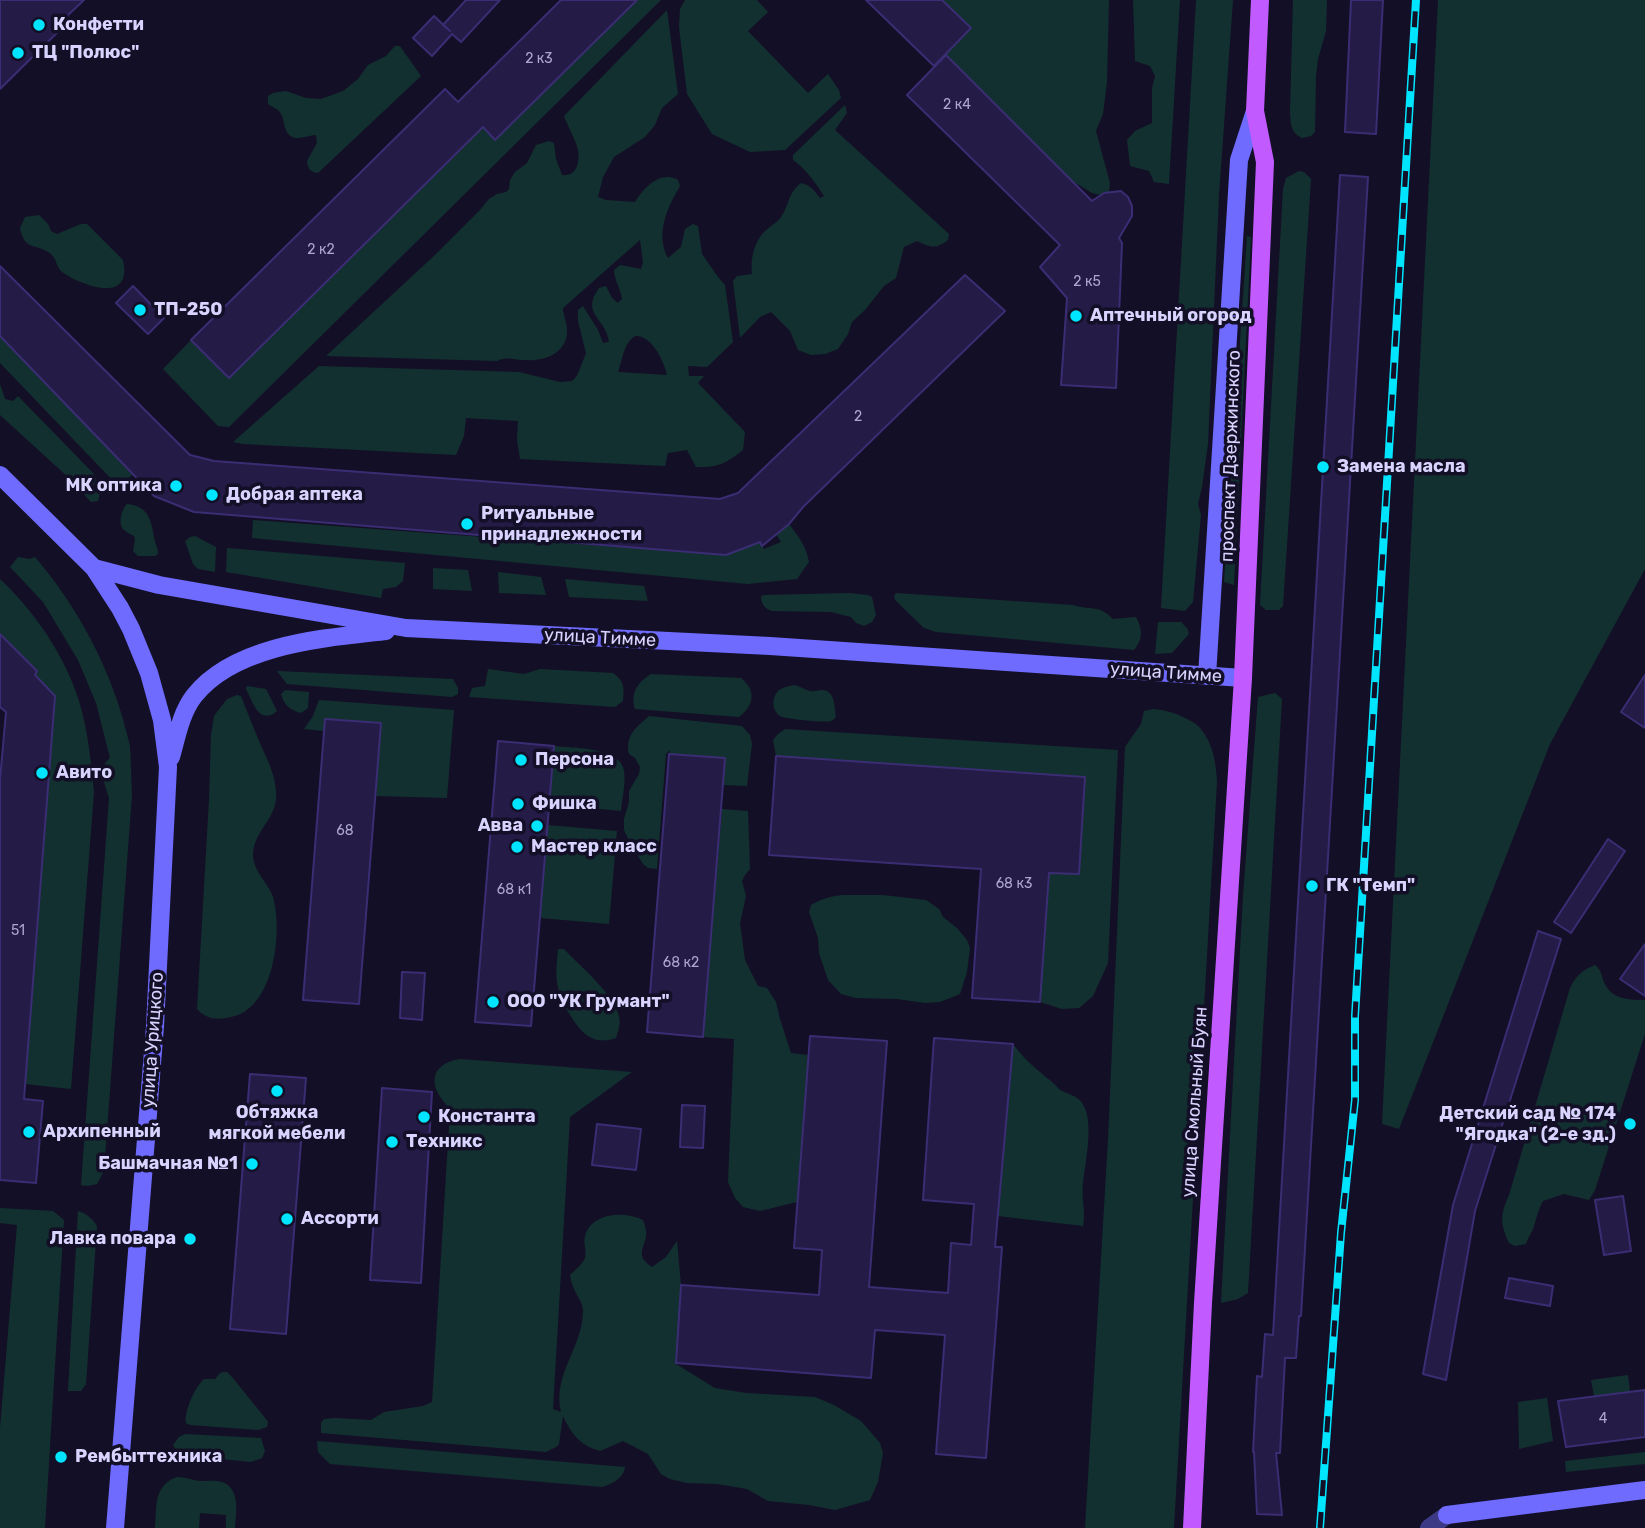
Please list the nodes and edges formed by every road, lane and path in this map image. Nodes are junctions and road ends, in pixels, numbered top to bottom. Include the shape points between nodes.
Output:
1 (1260, 0) edge
2 (1255, 111) junction
3 (0, 475) edge
4 (94, 568) junction
5 (406, 628) junction
6 (1207, 676) junction
7 (1243, 678) junction
8 (169, 767) junction
9 (1645, 1490) edge
10 (1447, 1515) joint
11 (115, 1528) edge
12 (1192, 1528) edge
13 (1429, 1528) edge

1 - 2 main road, проспект Дзержинского
2 - 6 main road, проспект Дзержинского via 1239,160
2 - 7 main road, проспект Дзержинского via 1265,162
3 - 4 main road
4 - 5 main road, улица Тимме via 159,585
4 - 8 main road, улица Урицкого via 120,608 145,662 162,720
5 - 6 main road, улица Тимме via 782,647
5 - 8 main road via 295,643 235,664 193,698 181,721
6 - 7 main road, улица Тимме
7 - 12 main road, улица Смольный Буян
8 - 11 main road, улица Урицкого via 155,1026
9 - 10 main road
10 - 13 street

